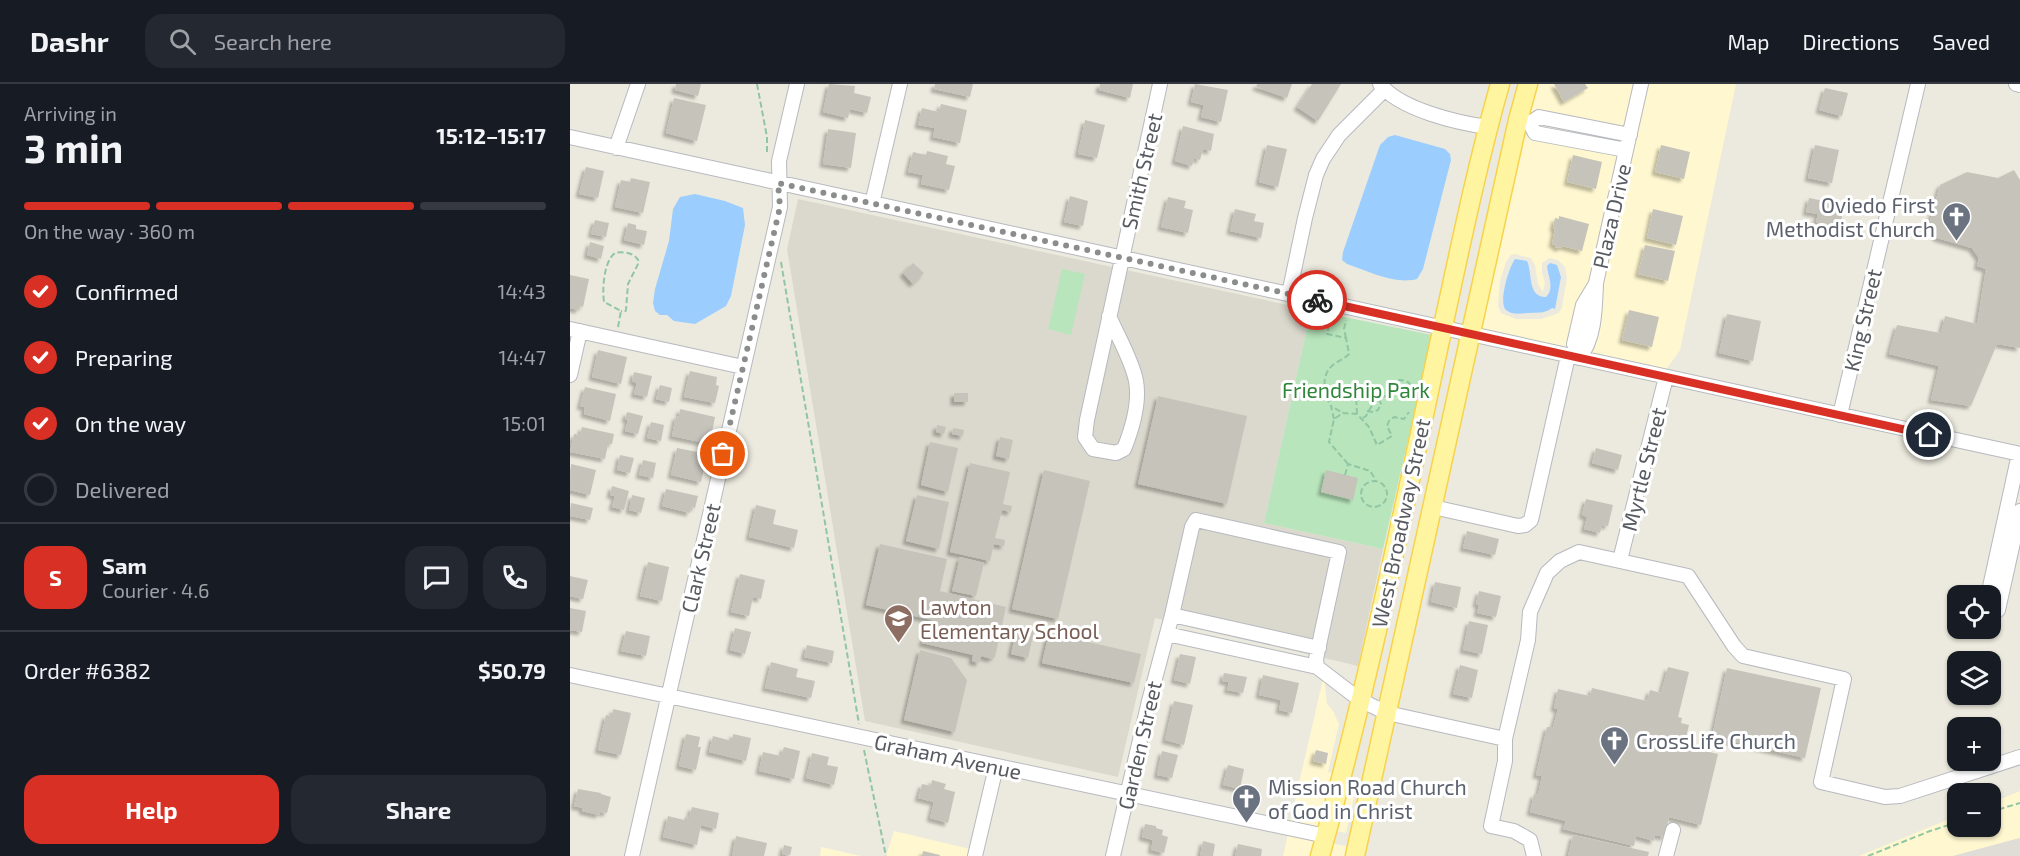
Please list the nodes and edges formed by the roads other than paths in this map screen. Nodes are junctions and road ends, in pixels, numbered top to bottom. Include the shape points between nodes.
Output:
1 (638, 84) edge
2 (797, 84) edge
3 (900, 84) edge
4 (1160, 84) edge
5 (1500, 84) edge
6 (1528, 84) edge
7 (1641, 84) edge
8 (1918, 84) edge
9 (1382, 87) edge
10 (1524, 121) junction
11 (1488, 127) junction
12 (1630, 135) junction
13 (570, 137) edge
14 (616, 147) junction
15 (1626, 150) junction
16 (778, 183) junction
17 (872, 204) junction
18 (1122, 258) junction
19 (1289, 294) junction
20 (1109, 316) junction
21 (1443, 328) junction
22 (575, 330) edge
23 (1471, 334) junction
24 (1574, 357) junction
25 (743, 367) junction
26 (570, 375) edge
27 (1666, 377) junction
28 (1840, 415) junction
29 (2020, 454) edge
30 (1433, 507) junction
31 (2020, 511) edge
32 (1620, 560) junction
33 (1991, 585) edge
34 (2001, 596) edge
35 (1172, 615) junction
36 (1167, 634) junction
37 (1319, 648) junction
38 (1317, 667) junction
39 (570, 675) edge
40 (668, 696) junction
41 (1360, 700) junction
42 (1387, 713) junction
43 (1505, 739) junction
44 (2020, 757) edge
45 (996, 767) junction
46 (1127, 793) junction
47 (1673, 830) dead end
48 (1326, 836) junction
49 (632, 856) edge
50 (975, 856) edge
51 (1113, 856) edge
52 (1320, 856) edge
53 (1355, 856) edge
54 (1534, 856) edge
55 (1666, 856) edge

1 - 14 street
2 - 16 street, Clark Street via 779,161
3 - 17 street
4 - 18 street, Smith Street
5 - 11 main road, West Broadway Street
6 - 10 main road, West Broadway Street
7 - 12 street, Plaza Drive
8 - 28 street, King Street
9 - 11 street via 1418,110
9 - 19 street via 1323,159 1305,218
10 - 12 street, Plaza Drive via 1539,117
10 - 15 street, Plaza Drive via 1535,133
10 - 23 main road, West Broadway Street
11 - 21 main road, West Broadway Street
12 - 15 street, Plaza Drive
13 - 14 street
14 - 16 street
15 - 24 street, Plaza Drive via 1596,283 1583,305
16 - 17 street
16 - 25 street, Clark Street via 780,207
17 - 18 street
18 - 19 street
18 - 20 street, Smith Street
19 - 21 street
20 - 20 street, Smith Street via 1085,437 1092,449 1116,453 1124,450 1131,431 1136,380
21 - 23 street
21 - 41 main road, West Broadway Street
22 - 25 street
22 - 26 street
23 - 24 street
23 - 30 main road, West Broadway Street
24 - 27 street
24 - 30 street, Plaza Drive via 1531,520 1518,526
25 - 40 street, Clark Street
27 - 28 street
27 - 32 street, Myrtle Street
28 - 29 street
29 - 33 street
30 - 42 main road, West Broadway Street
31 - 34 street
32 - 43 street via 1579,552 1547,573 1530,612
32 - 44 street via 1688,576 1743,656 1844,679 1821,782 1885,797 1900,796
35 - 36 street, Garden Street
35 - 37 street
35 - 37 street, Garden Street via 1196,520 1339,552
36 - 38 street
36 - 46 street, Garden Street
37 - 38 street
38 - 41 street
39 - 40 street, Graham Avenue
40 - 45 street, Graham Avenue
40 - 49 street, Clark Street
41 - 42 street
41 - 48 main road, West Broadway Street
42 - 43 street
42 - 53 main road, West Broadway Street
43 - 54 street via 1505,761 1491,826 1514,831 1530,840
45 - 46 street, Graham Avenue
45 - 50 street
46 - 48 street, Graham Avenue
46 - 51 street, Garden Street
47 - 55 street
48 - 52 main road, West Broadway Street

